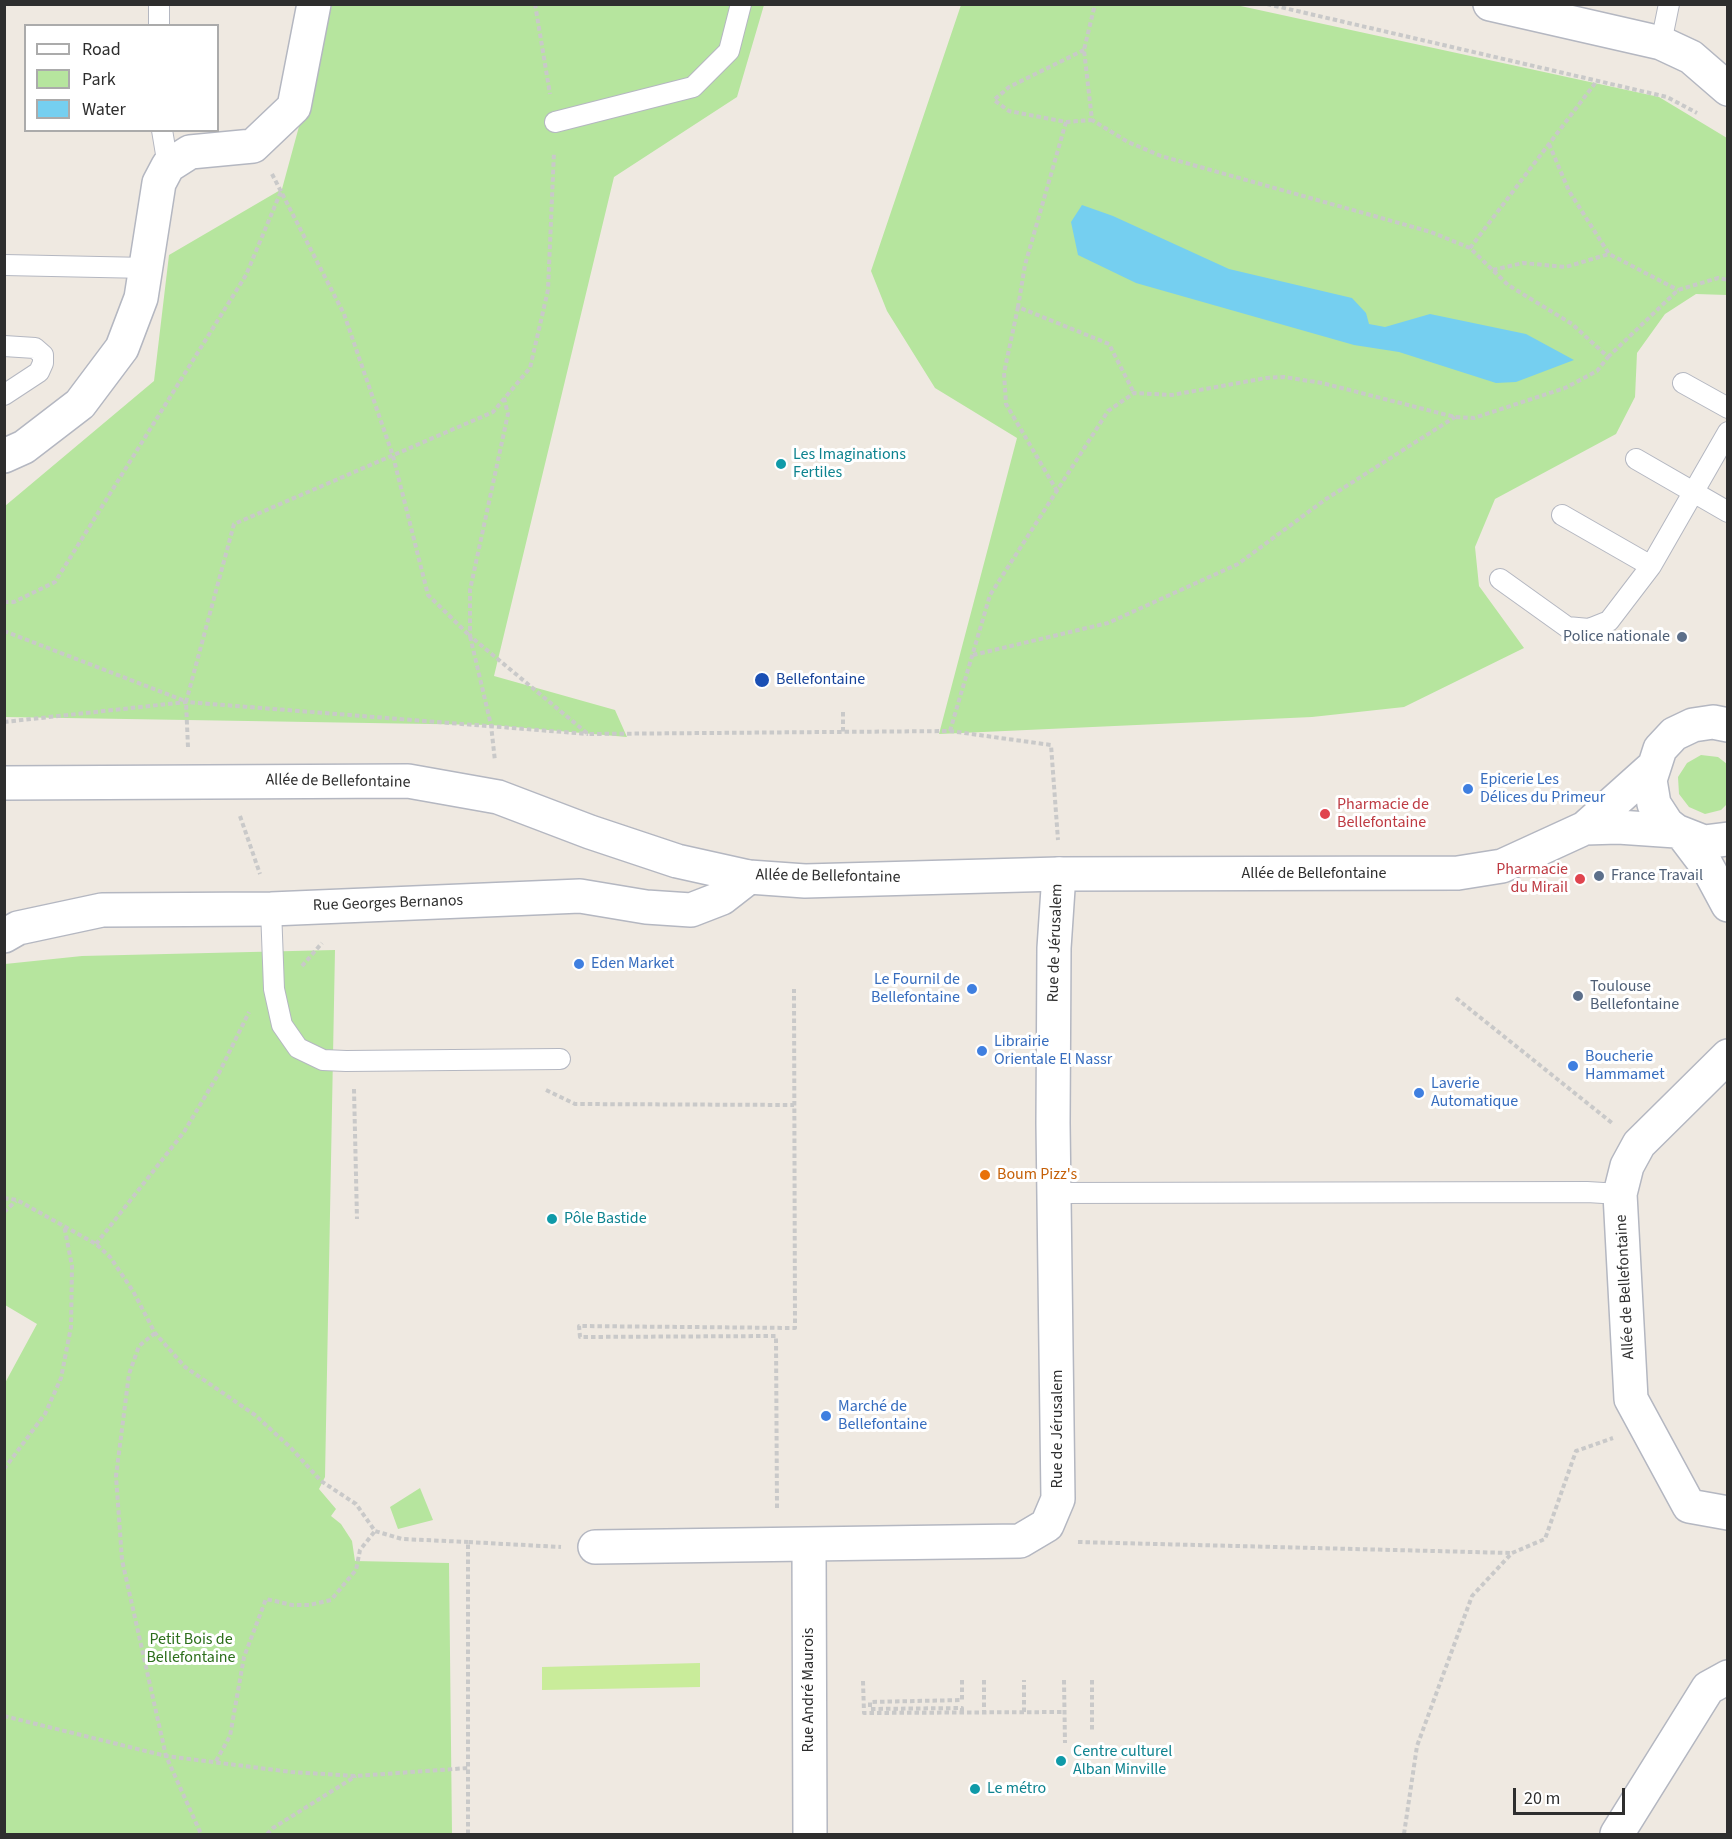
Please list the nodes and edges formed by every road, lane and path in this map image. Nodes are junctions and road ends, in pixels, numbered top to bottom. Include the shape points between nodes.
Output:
1 (159, 4) edge
2 (314, 4) edge
3 (535, 4) edge
4 (741, 4) edge
5 (1095, 4) edge
6 (1267, 4) edge
7 (1490, 4) edge
8 (1669, 4) edge
9 (159, 24) edge
10 (1661, 44) junction
11 (1084, 50) junction
12 (1596, 82) junction
13 (1728, 89) edge
14 (1697, 113) dead end
15 (1092, 120) junction
16 (555, 122) junction
17 (1066, 122) junction
18 (162, 132) edge
19 (1549, 144) junction
20 (253, 146) junction
21 (168, 166) junction
22 (282, 189) junction
23 (1470, 248) junction
24 (1609, 254) junction
25 (4, 265) edge
26 (147, 268) junction
27 (1493, 270) junction
28 (1728, 280) edge
29 (1678, 290) junction
30 (1018, 307) junction
31 (4, 346) edge
32 (1608, 357) junction
33 (1683, 383) dead end
34 (1134, 393) junction
35 (4, 395) edge
36 (504, 398) junction
37 (1728, 408) edge
38 (1455, 417) junction
39 (1728, 432) edge
40 (4, 456) edge
41 (393, 456) junction
42 (1636, 459) dead end
43 (1057, 490) junction
44 (1693, 492) junction
45 (1728, 512) edge
46 (1562, 515) dead end
47 (1651, 566) junction
48 (1500, 579) dead end
49 (4, 602) edge
50 (4, 631) edge
51 (470, 636) junction
52 (972, 655) junction
53 (186, 702) junction
54 (843, 712) dead end
55 (1723, 719) edge
56 (4, 722) edge
57 (491, 725) junction
58 (950, 731) junction
59 (843, 732) junction
60 (588, 734) junction
61 (1652, 768) junction
62 (189, 781) junction
63 (4, 783) edge
64 (498, 797) junction
65 (239, 812) dead end
66 (1585, 828) junction
67 (1680, 834) junction
68 (1728, 839) edge
69 (1059, 874) junction
70 (261, 877) dead end
71 (749, 877) junction
72 (1728, 905) edge
73 (271, 909) junction
74 (11, 932) edge
75 (326, 938) dead end
76 (274, 989) junction
77 (794, 989) dead end
78 (1456, 998) dead end
79 (1728, 1056) edge
80 (560, 1059) dead end
81 (536, 1085) dead end
82 (354, 1086) dead end
83 (794, 1105) junction
84 (1639, 1144) junction
85 (1055, 1193) junction
86 (1620, 1194) junction
87 (4, 1198) edge
88 (17, 1200) junction
89 (4, 1212) edge
90 (357, 1219) dead end
91 (64, 1224) junction
92 (96, 1244) junction
93 (155, 1333) junction
94 (1645, 1426) junction
95 (4, 1469) edge
96 (1728, 1513) edge
97 (1047, 1525) junction
98 (375, 1531) junction
99 (468, 1542) junction
100 (793, 1545) junction
101 (595, 1547) joint
102 (1512, 1553) junction
103 (1728, 1677) edge
104 (962, 1680) dead end
105 (984, 1680) dead end
106 (1024, 1680) dead end
107 (1064, 1680) dead end
108 (1092, 1680) dead end
109 (863, 1681) dead end
110 (962, 1712) junction
111 (984, 1712) junction
112 (1024, 1712) junction
113 (1064, 1712) junction
114 (4, 1716) edge
115 (1092, 1732) dead end
116 (1065, 1743) dead end
117 (166, 1756) junction
118 (216, 1761) junction
119 (468, 1768) junction
120 (356, 1776) junction
121 (201, 1834) edge
122 (267, 1834) edge
123 (468, 1834) edge
124 (810, 1834) edge
125 (1404, 1834) edge
126 (1617, 1834) edge

1 - 9 lane
2 - 20 street via 294,107
3 - 16 path
4 - 16 lane via 729,51 693,87
5 - 11 path
6 - 12 path
7 - 10 street
8 - 10 lane
10 - 13 street via 1691,57
11 - 15 path
11 - 17 path via 1009,87 994,100 1009,111
12 - 14 path via 1667,97
12 - 19 path
15 - 17 path
15 - 23 path via 1161,156 1431,232
16 - 36 path via 548,290 530,368
17 - 30 path via 1025,265
18 - 21 lane
19 - 23 path
19 - 24 path via 1569,191
20 - 21 street via 190,152
20 - 22 path
21 - 26 street via 159,183
22 - 41 path via 344,314
22 - 49 path via 246,275 55,582 14,602
23 - 27 path
24 - 27 path via 1566,267 1523,263
24 - 29 path
25 - 26 lane
26 - 40 street via 141,298 122,348 80,404 24,447
27 - 32 path via 1508,285 1572,324
28 - 29 path via 1718,278
29 - 32 path
30 - 34 path via 1109,344
30 - 43 path via 1004,374 1006,404
31 - 35 lane via 35,348 43,355 43,363 39,372
32 - 38 path via 1597,371 1564,388 1474,418
33 - 37 lane
34 - 38 path via 1172,395 1284,377
34 - 43 path via 1108,411
36 - 41 path via 493,412
36 - 51 path via 508,414 470,590
38 - 52 path via 1326,499 1238,564 1108,623
39 - 44 lane
41 - 51 path via 428,595
41 - 53 path via 234,524
42 - 44 lane
43 - 52 path via 990,594
44 - 45 lane
44 - 47 lane
46 - 47 lane
47 - 48 lane via 1609,621 1589,629 1567,627
50 - 53 path
51 - 57 path
51 - 60 path
52 - 58 path
53 - 56 path
53 - 57 path
53 - 62 path
54 - 59 path
55 - 61 street via 1692,725 1674,734 1660,749
57 - 60 path
57 - 64 path
58 - 59 path
58 - 69 path via 1051,746
59 - 60 path
61 - 66 street, Allée de Bellefontaine
61 - 67 street via 1654,804 1666,824
62 - 63 street, Allée de Bellefontaine
62 - 64 street, Allée de Bellefontaine via 408,781
64 - 71 street, Allée de Bellefontaine via 677,861
65 - 70 path
66 - 67 street, Allée de Bellefontaine via 1618,827
66 - 69 street, Allée de Bellefontaine via 1502,866 1458,873
67 - 68 street, Allée de Bellefontaine via 1704,842
67 - 72 street via 1707,866
69 - 71 street, Allée de Bellefontaine via 805,881
69 - 85 street, Rue de Jérusalem via 1054,948
71 - 73 street, Rue Georges Bernanos via 722,898 691,910 646,907 589,896
73 - 74 street, Rue Georges Bernanos via 102,910
73 - 76 lane
75 - 76 path via 308,962
76 - 80 lane via 282,1025 298,1048 323,1060
76 - 92 path via 249,1012 184,1132
77 - 83 path
78 - 84 path
79 - 84 street, Allée de Bellefontaine
81 - 83 path via 575,1104
82 - 90 path
83 - 100 path via 795,1328 579,1326 580,1337 776,1336
84 - 86 street, Allée de Bellefontaine via 1627,1166
85 - 86 lane
85 - 97 street, Rue de Jérusalem via 1058,1499
86 - 94 street, Allée de Bellefontaine via 1632,1399
87 - 88 path
88 - 89 path
88 - 91 path
91 - 92 path
91 - 95 path via 72,1266 70,1327 61,1378 45,1414
92 - 93 path via 133,1291
93 - 98 path via 185,1367 255,1415 321,1481 356,1504
93 - 117 path via 139,1346 129,1374 116,1476 122,1560
94 - 96 street, Allée de Bellefontaine via 1689,1506
94 - 102 path via 1576,1451 1545,1539
97 - 100 street via 1020,1541
97 - 102 path via 1070,1542
98 - 99 path via 402,1539
98 - 118 path via 360,1550 356,1570 330,1600 292,1605 266,1599 244,1657 230,1736
99 - 101 path
99 - 119 path
100 - 101 street
100 - 124 street, Rue André Maurois
102 - 125 path via 1472,1596 1417,1746
103 - 126 street via 1708,1688
104 - 110 path via 962,1700 870,1702 870,1708 962,1708
105 - 111 path
106 - 112 path
107 - 113 path
108 - 115 path
109 - 110 path via 864,1713
110 - 111 path
111 - 112 path
112 - 113 path
113 - 116 path
114 - 117 path
117 - 118 path
117 - 121 path
118 - 120 path
119 - 120 path
119 - 123 path
120 - 122 path

